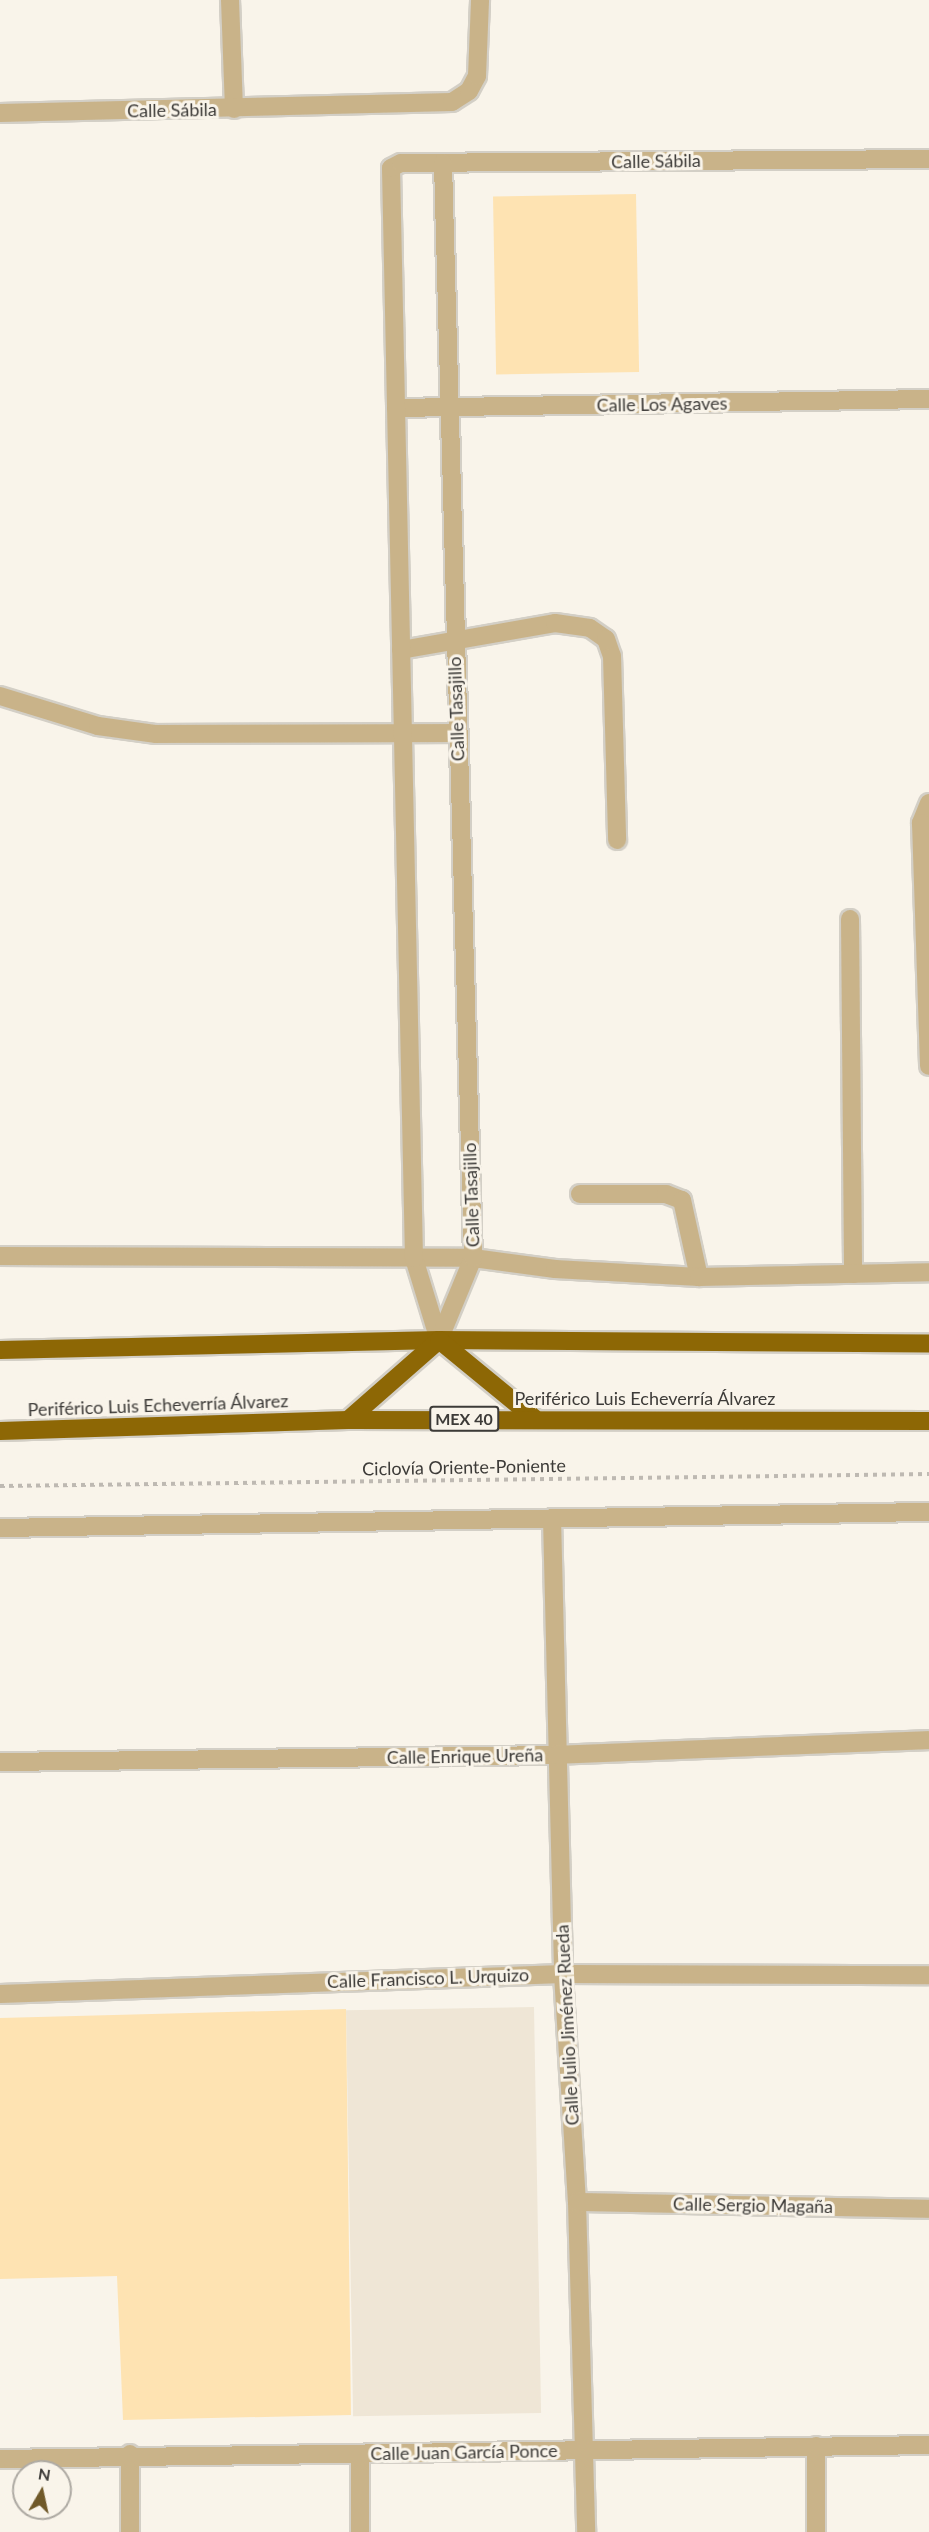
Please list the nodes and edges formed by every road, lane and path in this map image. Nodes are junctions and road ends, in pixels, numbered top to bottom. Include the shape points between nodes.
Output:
1 (230, 0) edge
2 (480, 0) edge
3 (234, 109) junction
4 (0, 113) edge
5 (929, 159) edge
6 (443, 163) junction
7 (929, 399) edge
8 (396, 408) junction
9 (448, 408) junction
10 (453, 640) junction
11 (401, 650) junction
12 (0, 696) edge
13 (457, 733) junction
14 (403, 735) junction
15 (929, 803) edge
16 (617, 840) dead end
17 (850, 919) dead end
18 (929, 1066) edge
19 (580, 1194) dead end
20 (0, 1256) edge
21 (414, 1258) junction
22 (473, 1258) junction
23 (929, 1272) edge
24 (853, 1274) junction
25 (699, 1276) junction
26 (439, 1340) junction
27 (929, 1343) edge
28 (0, 1350) edge
29 (534, 1418) junction
30 (348, 1420) junction
31 (929, 1421) edge
32 (0, 1431) edge
33 (929, 1474) edge
34 (0, 1486) edge
35 (929, 1512) edge
36 (552, 1518) junction
37 (0, 1528) edge
38 (929, 1740) edge
39 (556, 1755) junction
40 (0, 1762) edge
41 (563, 1974) junction
42 (929, 1975) edge
43 (0, 1994) edge
44 (577, 2202) junction
45 (929, 2209) edge
46 (929, 2445) edge
47 (816, 2446) junction
48 (586, 2450) junction
49 (130, 2454) junction
50 (360, 2454) junction
51 (0, 2459) edge
52 (130, 2532) edge
53 (360, 2532) edge
54 (586, 2532) edge
55 (816, 2532) edge

1 - 3 street
2 - 3 street, Calle Sábila via 477,76 452,102
3 - 4 street, Calle Sábila
5 - 6 street, Calle Sábila
6 - 8 street, Calle Sábila via 396,164 390,175
6 - 9 street, Calle Tasajillo
7 - 9 street, Calle Los Agaves
8 - 9 street, Calle Los Agaves
8 - 11 street
9 - 10 street, Calle Tasajillo
10 - 11 street
10 - 13 street, Calle Tasajillo
10 - 16 street via 555,623 590,628 606,639 612,656
11 - 14 street
12 - 14 street via 98,726 156,734
13 - 14 street
13 - 22 street, Calle Tasajillo
14 - 21 street
15 - 18 street via 921,824
17 - 24 street
19 - 25 street via 666,1194 682,1200
20 - 21 street
21 - 22 street
21 - 26 street
22 - 25 street via 555,1269
22 - 26 street, Calle Tasajillo
23 - 24 street
24 - 25 street
26 - 27 highway
26 - 28 highway
26 - 29 highway
26 - 30 highway
29 - 30 highway, Periférico Luis Echeverría Álvarez / MEX 40
29 - 31 highway, Periférico Luis Echeverría Álvarez / MEX 40
30 - 32 highway, Periférico Luis Echeverría Álvarez / MEX 40
33 - 34 path, Ciclovía Oriente-Poniente
35 - 36 street
36 - 37 street
36 - 39 street, Calle Julio Jiménez Rueda
38 - 39 street, Calle Enrique Ureña
39 - 40 street, Calle Enrique Ureña
39 - 41 street, Calle Julio Jiménez Rueda
41 - 42 street, Calle Francisco L. Urquizo
41 - 43 street, Calle Francisco L. Urquizo
41 - 44 street, Calle Julio Jiménez Rueda
44 - 45 street, Calle Sergio Magaña
44 - 48 street, Calle Julio Jiménez Rueda
46 - 47 street, Calle Juan García Ponce
47 - 48 street, Calle Juan García Ponce
47 - 55 street
48 - 50 street, Calle Juan García Ponce
48 - 54 street, Calle Julio Jiménez Rueda
49 - 50 street, Calle Juan García Ponce
49 - 51 street, Calle Juan García Ponce
49 - 52 street
50 - 53 street

